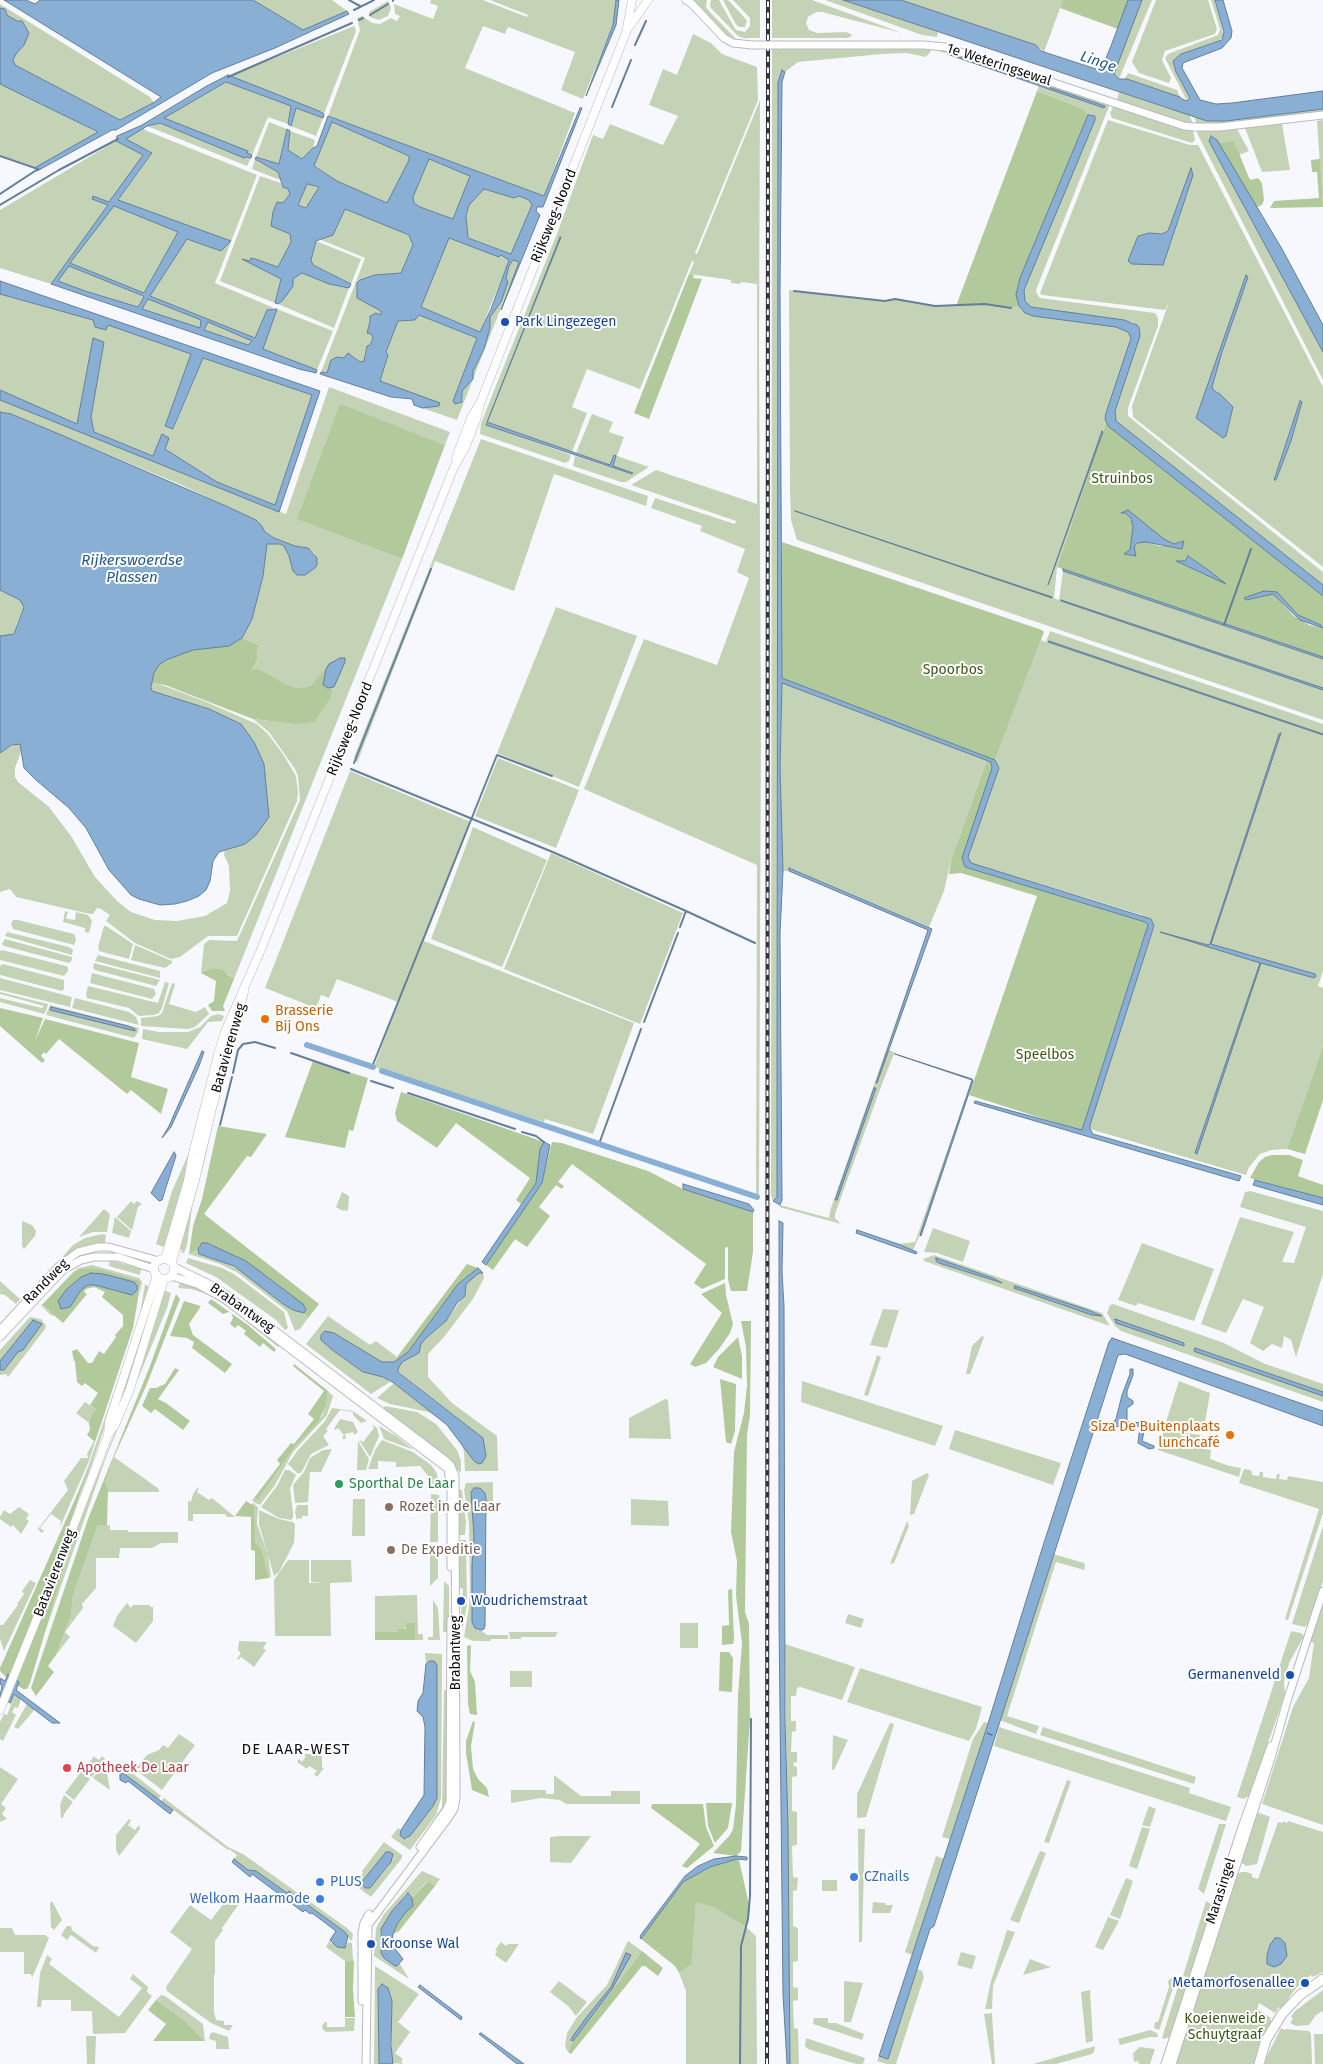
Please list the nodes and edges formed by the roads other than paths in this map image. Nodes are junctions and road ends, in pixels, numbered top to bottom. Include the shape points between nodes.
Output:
1 (632, 0) edge
2 (636, 0) edge
3 (686, 0) edge
4 (647, 2) edge
5 (627, 30) junction
6 (1323, 115) edge
7 (244, 990) joint
8 (167, 1262) junction
9 (162, 1275) junction
10 (0, 1330) edge
11 (0, 1337) edge
12 (1323, 1591) edge
13 (0, 1710) edge
14 (1282, 1720) junction
15 (1323, 1979) edge
16 (1261, 2060) edge
17 (362, 2064) edge
18 (366, 2064) edge
19 (1166, 2064) edge
20 (1172, 2064) edge

1 - 5 main road, Rijksweg-Noord
2 - 4 main road via 641,4
3 - 6 street, 1e Weteringsewal, bridge via 732,43 945,47 1184,126 1220,127
4 - 5 main road, Rijksweg-Noord
5 - 7 main road, Rijksweg-Noord via 473,427 454,467
7 - 8 main road, Batavierenweg via 219,1051
8 - 9 main road
8 - 9 main road
8 - 10 street, Randweg via 109,1248 78,1252 59,1266
8 - 18 street, Brabantweg via 217,1288 278,1333 445,1460 452,1466 455,1476 456,1798 448,1817 368,1925
9 - 11 street, Randweg via 118,1257 81,1260 63,1270
9 - 13 main road, Batavierenweg via 130,1389 116,1425 108,1435
9 - 17 street, Brabantweg via 198,1284 223,1298 442,1463 450,1476 450,1802 364,1923
12 - 14 street, Marasingel
14 - 19 street, Marasingel via 1241,1830
14 - 20 street, Marasingel
15 - 16 main road via 1314,1984 1283,2022

